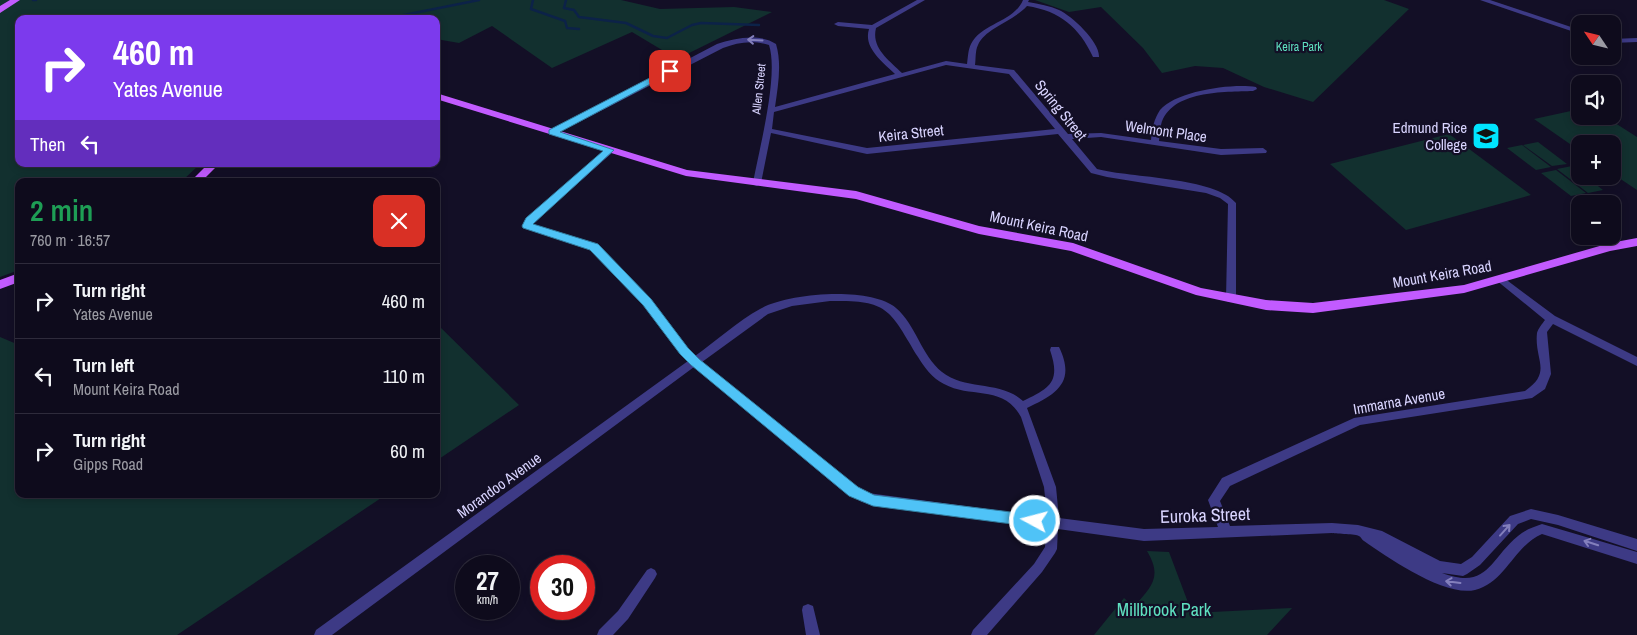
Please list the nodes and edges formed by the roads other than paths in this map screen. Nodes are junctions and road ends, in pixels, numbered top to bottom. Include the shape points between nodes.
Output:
1 (16, 0) edge
2 (922, 0) edge
3 (1483, 0) edge
4 (1026, 2) edge
5 (0, 10) edge
6 (838, 24) dead end
7 (873, 27) junction
8 (1571, 29) edge
9 (1637, 40) edge
10 (1621, 41) edge
11 (1096, 55) dead end
12 (971, 65) junction
13 (900, 75) junction
14 (1253, 89) dead end
15 (440, 97) edge
16 (771, 110) junction
17 (767, 130) junction
18 (552, 132) junction
19 (1063, 134) junction
20 (1155, 143) junction
21 (610, 150) junction
22 (1263, 151) dead end
23 (211, 167) edge
24 (199, 178) edge
25 (756, 183) junction
26 (1637, 242) edge
27 (15, 278) edge
28 (1502, 280) junction
29 (0, 284) edge
30 (1231, 299) junction
31 (1551, 319) junction
32 (1055, 350) dead end
33 (695, 362) junction
34 (1637, 362) edge
35 (1022, 406) junction
36 (1053, 524) junction
37 (1358, 530) junction
38 (1226, 532) junction
39 (1637, 545) edge
40 (1637, 558) edge
41 (651, 574) dead end
42 (808, 610) dead end
43 (321, 635) edge
44 (604, 635) edge
45 (813, 635) edge
46 (978, 635) edge

1 - 5 main road
2 - 7 street
3 - 8 street
4 - 11 street via 1064,14 1091,43
4 - 12 street via 986,30 975,45
6 - 7 street
7 - 13 street via 870,43
9 - 10 street
12 - 13 street, Spring Street via 946,63
12 - 19 street, Spring Street via 1014,74
13 - 16 street, Spring Street
14 - 20 street via 1205,92 1176,101 1156,122
15 - 18 main road, Mount Keira Road
16 - 17 street, Allen Street
16 -> 18 street, Allen Street via 776,53 772,44 760,40 727,43
17 - 19 street, Keira Street via 867,151
17 - 25 street, Allen Street
18 - 21 main road, Mount Keira Road
19 - 20 street, Welmont Place via 1101,135
19 - 30 street, Spring Street via 1089,167 1097,172 1209,190 1228,197 1232,203
20 - 22 street, Welmont Place via 1221,152
21 - 25 main road, Mount Keira Road via 686,173
21 - 33 street, Euroka Street via 527,226 594,247 647,302
23 - 24 main road
25 - 30 main road, Mount Keira Road via 856,195 979,230 1059,243 1173,283
26 - 28 main road, Mount Keira Road via 1610,247
27 - 29 main road
28 - 30 main road, Mount Keira Road via 1464,289 1312,308
28 - 31 street
31 - 34 street
31 - 38 street, Immarna Avenue via 1542,332 1546,374 1541,386 1528,395 1358,421 1226,482 1214,500
32 - 35 street via 1061,364 1059,382 1050,392
33 - 35 street, Morandoo Avenue via 772,307 861,297 892,309 924,360 944,380 959,386 995,390 1012,397
33 - 36 street, Euroka Street via 860,495 873,500
33 - 43 street, Morandoo Avenue
35 - 36 street via 1050,487
36 - 38 street, Euroka Street via 1144,536
36 - 46 street via 1051,549
37 - 38 street, Euroka Street
37 -> 39 street, Euroka Street via 1378,535 1438,566 1463,570 1476,561 1514,520 1531,514
40 -> 37 street, Euroka Street via 1542,528 1528,532 1492,574 1474,584 1446,582
41 - 44 street via 623,616
42 - 45 street

